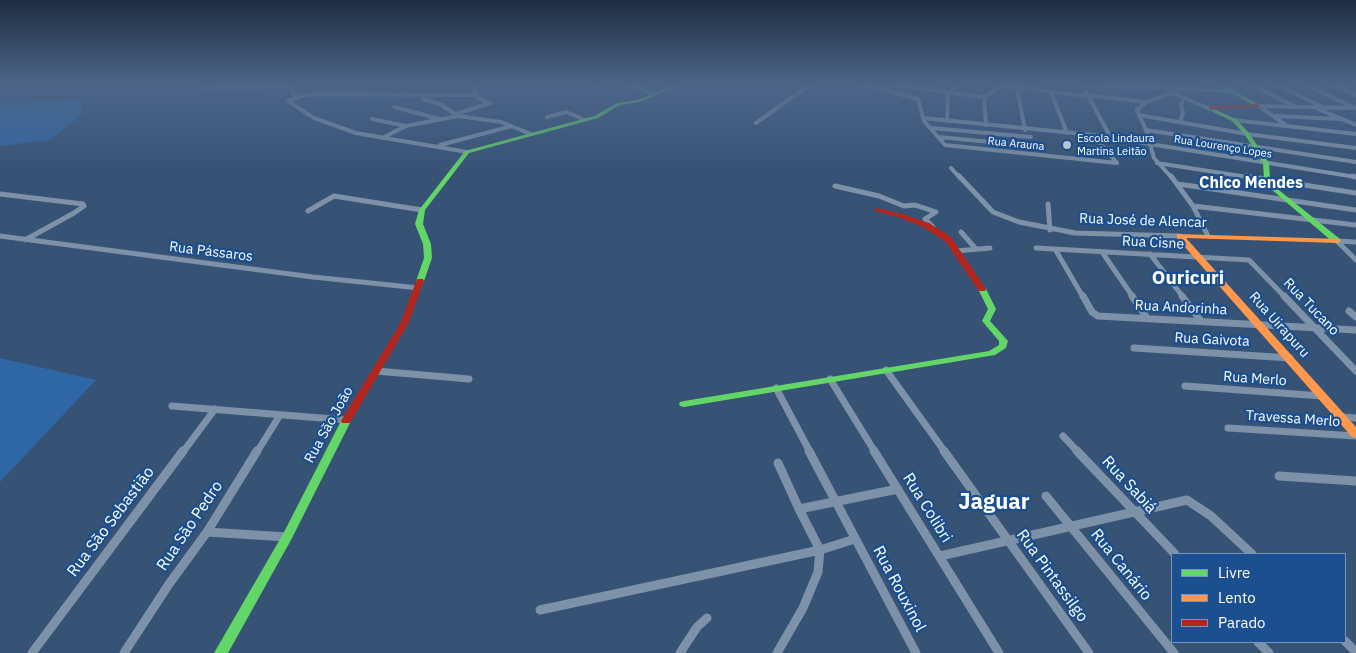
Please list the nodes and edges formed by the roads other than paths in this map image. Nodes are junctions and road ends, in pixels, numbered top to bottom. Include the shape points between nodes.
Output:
1 (310, 115) edge
2 (425, 115) edge
3 (455, 115) edge
4 (460, 115) edge
5 (574, 115) edge
6 (600, 115) edge
7 (766, 115) edge
8 (946, 115) edge
9 (985, 115) edge
10 (1024, 115) edge
11 (1060, 115) edge
12 (1099, 115) edge
13 (1139, 115) edge
14 (1142, 115) edge
15 (1182, 115) edge
16 (1224, 115) edge
17 (1332, 115) edge
18 (1276, 116) joint
19 (923, 118) joint
20 (372, 119) dead end
21 (441, 120) junction
22 (585, 120) junction
23 (1234, 120) junction
24 (1340, 120) junction
25 (946, 121) junction
26 (1180, 122) junction
27 (756, 123) dead end
28 (974, 124) junction
29 (986, 124) junction
30 (1356, 125) edge
31 (406, 126) junction
32 (512, 126) junction
33 (1288, 126) junction
34 (931, 128) junction
35 (1027, 129) junction
36 (1146, 130) junction
37 (979, 133) junction
38 (1067, 133) junction
39 (531, 134) junction
40 (1247, 134) junction
41 (1356, 134) edge
42 (1094, 136) junction
43 (938, 137) junction
44 (1025, 137) junction
45 (1031, 137) junction
46 (380, 138) junction
47 (1111, 138) junction
48 (1150, 144) junction
49 (1030, 145) junction
50 (436, 146) junction
51 (1256, 148) junction
52 (1356, 148) edge
53 (468, 152) junction
54 (1030, 154) junction
55 (1036, 154) junction
56 (1356, 162) edge
57 (1157, 163) junction
58 (1266, 163) junction
59 (951, 168) dead end
60 (1356, 177) edge
61 (1267, 179) junction
62 (1178, 184) junction
63 (835, 186) dead end
64 (1356, 193) edge
65 (0, 194) edge
66 (1287, 199) junction
67 (1048, 204) dead end
68 (1193, 206) junction
69 (423, 208) junction
70 (877, 210) dead end
71 (1356, 210) edge
72 (308, 211) dead end
73 (1313, 221) junction
74 (1356, 225) edge
75 (932, 228) junction
76 (1050, 230) junction
77 (961, 232) dead end
78 (0, 236) edge
79 (1180, 236) junction
80 (1208, 236) junction
81 (25, 240) junction
82 (1337, 241) junction
83 (1356, 242) edge
84 (990, 248) dead end
85 (1036, 248) dead end
86 (976, 249) junction
87 (1055, 249) junction
88 (956, 251) junction
89 (1102, 252) junction
90 (1195, 252) junction
91 (1150, 254) junction
92 (1249, 260) joint
93 (1356, 260) edge
94 (419, 288) junction
95 (1349, 311) dead end
96 (1094, 314) joint
97 (1356, 317) edge
98 (1147, 318) junction
99 (1201, 321) junction
100 (1260, 325) junction
101 (1314, 328) junction
102 (1356, 330) edge
103 (1134, 348) dead end
104 (1290, 358) junction
105 (886, 370) junction
106 (376, 371) junction
107 (1356, 371) edge
108 (468, 379) dead end
109 (830, 379) junction
110 (1185, 386) dead end
111 (776, 388) junction
112 (1324, 396) junction
113 (684, 404) dead end
114 (172, 406) dead end
115 (215, 409) junction
116 (280, 415) junction
117 (1342, 417) junction
118 (1356, 418) edge
119 (346, 420) junction
120 (1228, 428) dead end
121 (1356, 435) edge
122 (1062, 436) dead end
123 (778, 463) dead end
124 (1279, 476) dead end
125 (1356, 481) edge
126 (898, 489) junction
127 (1046, 496) dead end
128 (837, 502) junction
129 (799, 509) junction
130 (1134, 512) junction
131 (1072, 528) junction
132 (207, 532) junction
133 (287, 537) junction
134 (856, 539) junction
135 (1008, 541) junction
136 (820, 550) junction
137 (1174, 553) edge
138 (1251, 553) edge
139 (940, 556) junction
140 (540, 610) dead end
141 (707, 618) dead end
142 (1346, 642) edge
143 (1259, 643) edge
144 (781, 650) edge
145 (1356, 652) edge
146 (32, 653) edge
147 (124, 653) edge
148 (221, 653) edge
149 (680, 653) edge
150 (916, 653) edge
151 (999, 653) edge
152 (1089, 653) edge
153 (1174, 653) edge
154 (1269, 653) edge

1 - 46 street via 356,133
2 - 21 street
3 - 21 street
4 - 32 street
5 - 22 street
6 - 22 street
7 - 27 street
8 - 25 street
9 - 29 street
10 - 35 street
11 - 38 street
12 - 47 street
13 - 36 street
14 - 26 street
15 - 26 street
16 - 23 street
17 - 24 street
18 - 24 street
18 - 33 street
19 - 25 street, Rua Lourenço Lopes
19 - 34 street
20 - 31 street
21 - 31 street
22 - 39 street
23 - 33 street
23 - 40 street
24 - 30 street
25 - 28 street, Rua Lourenço Lopes
26 - 40 street
28 - 29 street, Rua Lourenço Lopes
28 - 37 street via 978,126
29 - 35 street, Rua Lourenço Lopes
31 - 46 street
32 - 39 street
32 - 50 street
33 - 41 street
34 - 37 street
34 - 43 street
35 - 38 street, Rua Lourenço Lopes
35 - 44 street
35 - 45 street
36 - 48 street
36 - 51 street
37 - 44 street
38 - 42 street, Rua Lourenço Lopes
39 - 53 street
40 - 51 street
40 - 52 street
42 - 47 street, Rua Lourenço Lopes
42 - 55 street, Rua Arauna via 1117,163
43 - 49 street
43 - 54 street, Rua Arauna via 942,144
44 - 45 street
44 - 49 street
45 - 49 street
46 - 50 street
47 - 48 street, Rua Lourenço Lopes
48 - 57 street
48 - 58 street, Rua Lourenço Lopes
49 - 54 street
49 - 55 street
50 - 53 street
51 - 56 street
51 - 58 street
53 - 69 street
54 - 55 street, Rua Arauna
57 - 61 street
57 - 62 street
58 - 60 street, Rua Lourenço Lopes
58 - 61 street
59 - 76 street, Rua José de Alencar via 993,212
61 - 64 street
61 - 66 street
62 - 66 street
62 - 68 street
63 - 75 street via 936,212 926,219
65 - 81 street via 83,204 74,213
66 - 71 street
66 - 73 street
67 - 76 street
68 - 73 street
68 - 80 street
69 - 72 street via 334,196
69 - 94 street, Rua São João via 420,224 428,244 428,258
70 - 75 street via 905,216
73 - 74 street
73 - 82 street
75 - 88 street via 948,239
76 - 79 street, Rua José de Alencar
77 - 86 street
78 - 81 street, Rua Pássaros
79 - 80 street, Rua José de Alencar
79 - 90 street, Rua Uirapuru
80 - 82 street, Rua José de Alencar
81 - 94 street, Rua Pássaros
82 - 83 street, Rua José de Alencar
82 - 93 street
84 - 86 street
85 - 87 street, Rua Cisne
86 - 88 street
87 - 89 street, Rua Cisne
87 - 96 street
88 - 105 street via 984,292 992,309 986,321 1004,344 992,353
89 - 91 street, Rua Cisne
89 - 98 street
90 - 91 street, Rua Cisne
90 - 92 street, Rua Cisne
90 - 100 street, Rua Uirapuru
91 - 99 street
92 - 101 street, Rua Tucano
94 - 106 street, Rua São João via 404,324
95 - 97 street
96 - 98 street, Rua Andorinha
98 - 99 street, Rua Andorinha
99 - 100 street, Rua Andorinha
100 - 101 street, Rua Andorinha
100 - 104 street, Rua Uirapuru
101 - 102 street, Rua Andorinha
101 - 107 street, Rua Tucano
103 - 104 street, Rua Gaivota
104 - 112 street, Rua Uirapuru
105 - 109 street
105 - 135 street, Rua Pintassilgo
106 - 108 street
106 - 119 street, Rua São João
109 - 111 street
109 - 126 street, Rua Colibri
110 - 112 street, Rua Merlo
111 - 113 street
111 - 128 street, Rua Rouxinol
112 - 117 street, Rua Uirapuru
114 - 115 street
115 - 116 street
115 - 146 street, Rua São Sebastião
116 - 119 street
116 - 132 street, Rua São Pedro
117 - 118 street
117 - 121 street, Rua Uirapuru
119 - 133 street, Rua São João
120 - 121 street, Travessa Merlo
122 - 130 street, Rua Sabiá
123 - 129 street
124 - 125 street
126 - 128 street
126 - 139 street, Rua Colibri
127 - 131 street, Rua Canário
128 - 129 street
128 - 134 street, Rua Rouxinol
129 - 136 street
130 - 131 street
130 - 137 street, Rua Sabiá
130 - 138 street via 1186,500 1200,507
131 - 135 street
131 - 153 street, Rua Canário
132 - 133 street
132 - 147 street, Rua São Pedro
133 - 148 street, Rua São João
134 - 136 street
134 - 150 street, Rua Rouxinol
135 - 139 street
135 - 152 street, Rua Pintassilgo
136 - 140 street
136 - 144 street via 818,572
139 - 151 street, Rua Colibri
141 - 149 street
142 - 145 street
143 - 154 street

